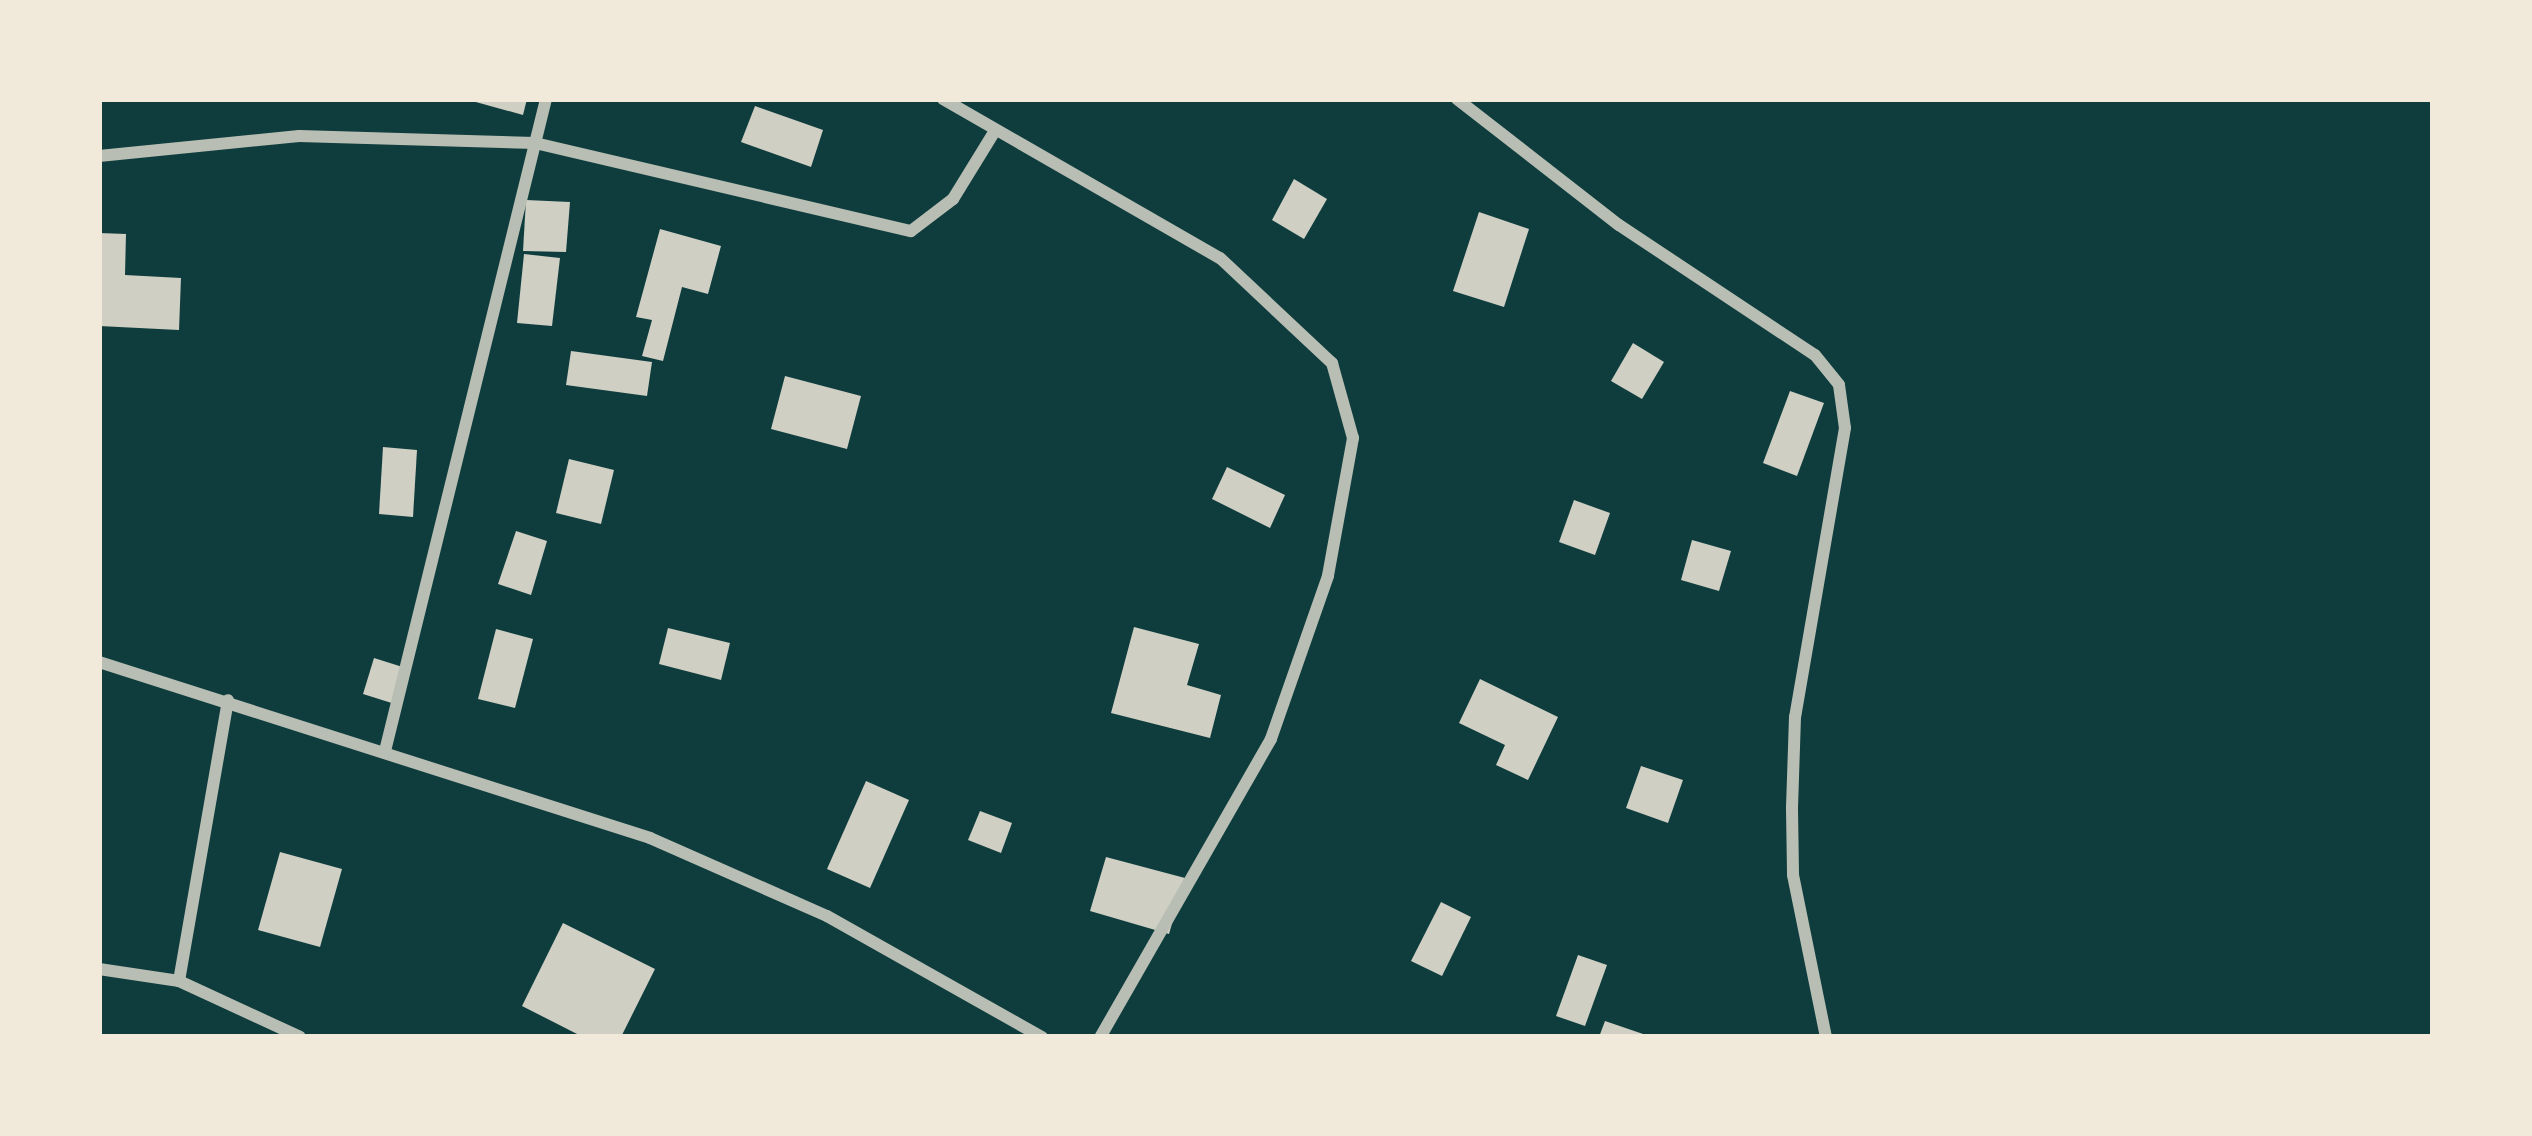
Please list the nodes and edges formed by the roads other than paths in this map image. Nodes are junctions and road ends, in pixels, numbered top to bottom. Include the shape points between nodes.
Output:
1 (546, 99) edge
2 (943, 99) edge
3 (1457, 99) edge
4 (993, 134) junction
5 (535, 142) junction
6 (99, 156) edge
7 (99, 662) edge
8 (228, 700) junction
9 (386, 752) junction
10 (99, 969) edge
11 (179, 981) junction
12 (1038, 1036) edge
13 (300, 1037) edge
14 (1100, 1037) edge
15 (1826, 1037) edge

1 - 5 street
2 - 4 street
3 - 15 street via 1619,225 1815,355 1839,385 1845,428 1795,717 1792,809 1793,875
4 - 5 street via 953,200 911,231
4 - 14 street via 1220,257 1332,363 1352,438 1328,577 1271,739
5 - 6 street via 299,136
5 - 9 street
7 - 8 street
8 - 9 street
8 - 11 street
9 - 12 street via 670,847 827,916
10 - 11 street
11 - 13 street

